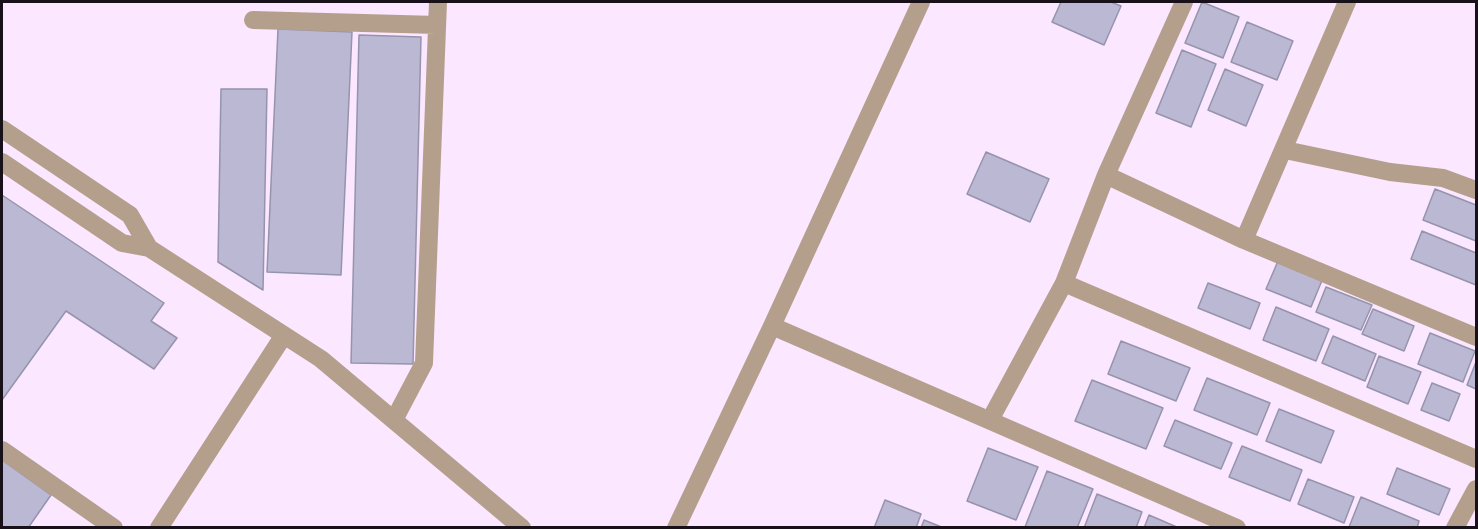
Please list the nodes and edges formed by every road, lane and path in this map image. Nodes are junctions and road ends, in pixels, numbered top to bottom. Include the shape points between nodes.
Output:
1 (438, 2) edge
2 (921, 2) edge
3 (1184, 2) edge
4 (1347, 2) edge
5 (253, 20) dead end
6 (437, 25) junction
7 (2, 129) edge
8 (1285, 150) junction
9 (2, 162) edge
10 (1106, 175) junction
11 (1476, 190) edge
12 (1244, 240) junction
13 (149, 248) junction
14 (1064, 283) junction
15 (772, 326) junction
16 (284, 335) junction
17 (1476, 337) edge
18 (394, 420) junction
19 (990, 420) junction
20 (2, 450) edge
21 (1476, 459) edge
22 (1476, 489) edge
23 (114, 528) edge
24 (159, 528) edge
25 (522, 528) edge
26 (675, 528) edge
27 (1237, 528) edge
28 (1455, 528) edge

1 - 6 street
2 - 15 street
3 - 10 street
4 - 8 street
5 - 6 street
6 - 18 street via 424,363
7 - 13 street via 130,215
8 - 11 street via 1390,172 1443,178
8 - 12 street
9 - 13 street via 122,243
10 - 12 street
10 - 14 street
12 - 17 street
13 - 16 street
14 - 19 street
14 - 21 street
15 - 19 street
15 - 26 street
16 - 18 street via 321,359
16 - 24 street
18 - 25 street
19 - 27 street
20 - 23 street
22 - 28 street

